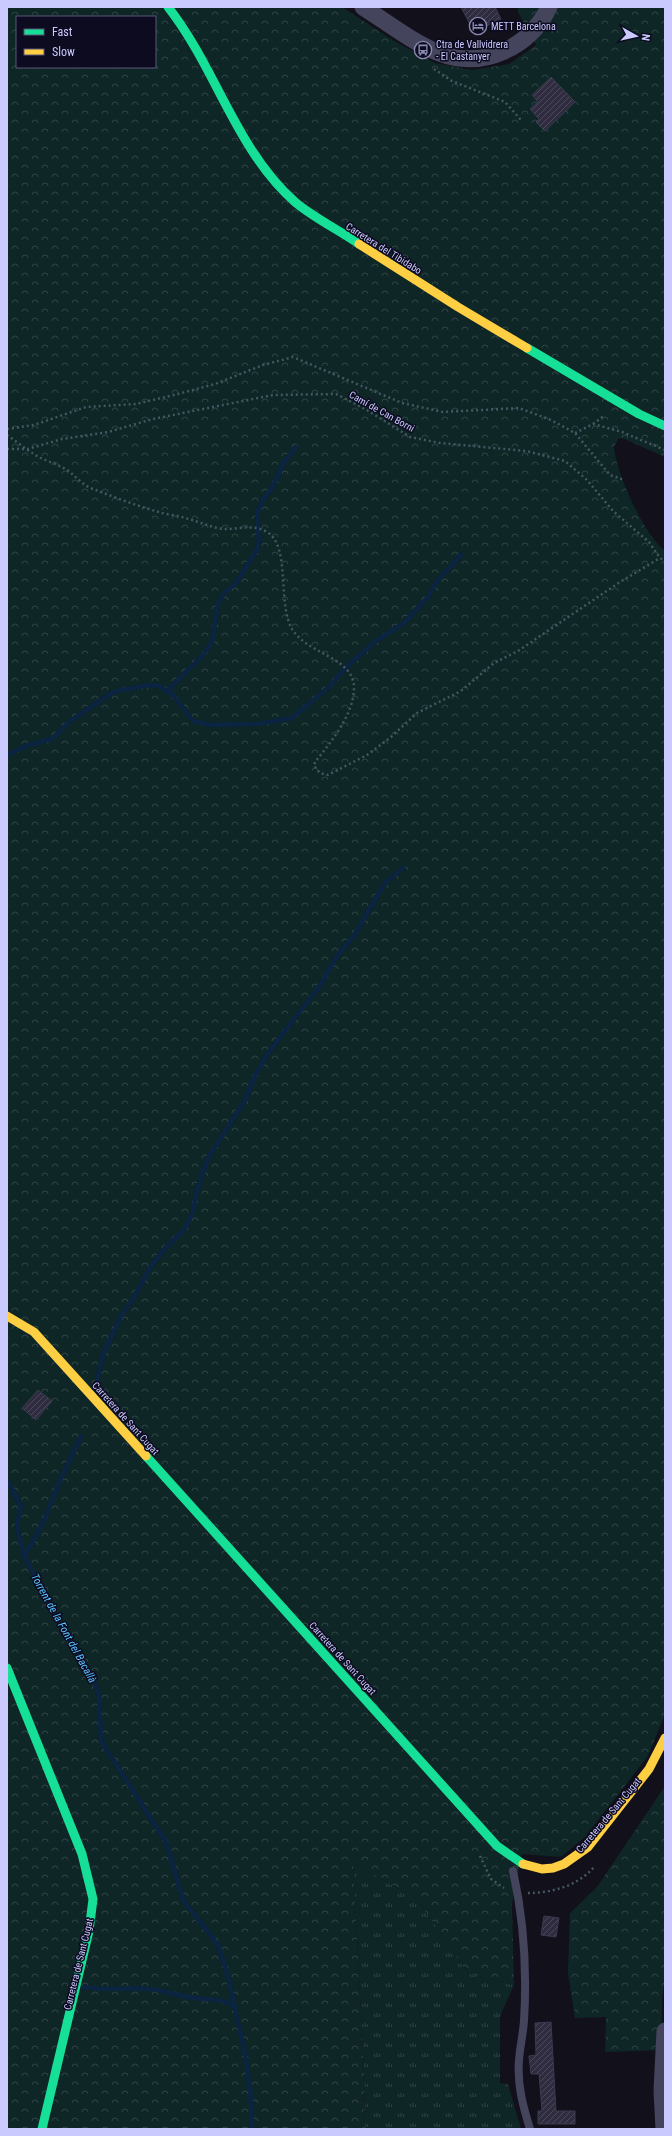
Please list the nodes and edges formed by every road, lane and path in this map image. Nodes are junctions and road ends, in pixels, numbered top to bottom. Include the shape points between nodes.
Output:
1 (168, 7) edge
2 (363, 7) edge
3 (549, 7) edge
4 (452, 81) dead end
5 (521, 120) dead end
6 (611, 411) dead end
7 (593, 424) junction
8 (665, 426) edge
9 (7, 429) edge
10 (575, 433) junction
11 (7, 435) edge
12 (7, 449) edge
13 (28, 449) junction
14 (665, 450) edge
15 (624, 480) dead end
16 (660, 558) junction
17 (665, 561) edge
18 (7, 1316) edge
19 (7, 1326) edge
20 (24, 1337) dead end
21 (34, 1346) dead end
22 (7, 1668) edge
23 (665, 1738) edge
24 (665, 1758) edge
25 (586, 1860) dead end
26 (74, 1864) dead end
27 (572, 1870) dead end
28 (513, 1871) junction
29 (524, 1876) dead end
30 (541, 1878) dead end
31 (59, 2017) dead end
32 (665, 2031) edge
33 (42, 2129) edge
34 (530, 2129) edge
35 (664, 2129) edge

1 - 8 main road, Carretera del Tibidabo via 187,35 259,162 296,203 470,315 639,414
2 - 3 street via 439,52 452,57 472,58 493,56 518,45 537,27
4 - 5 path via 505,102
6 - 7 path
7 - 10 path
7 - 14 path via 622,432
9 - 10 path via 34,424 86,407 136,404 178,394 293,357 402,403 443,412 519,408 551,420
10 - 15 path via 610,475
11 - 13 path
12 - 13 path, Camí de Can Borni
13 - 16 path, Camí de Can Borni via 108,432 152,419 273,395 336,394 410,436 440,443 526,451 565,461 649,542
13 - 16 path via 33,454 55,463 93,489 138,506 218,528 257,527 269,533 280,550 283,594 292,628 303,642 346,667 352,676 352,701 335,737 314,766 320,773 328,775 367,755 417,713 461,691 494,663 518,651 607,590
16 - 17 path, Camí de Can Borni
18 - 23 main road, Carretera de Sant Cugat via 38,1336 497,1846 513,1860 527,1866 553,1869 576,1858 588,1848 649,1769
19 - 20 main road
21 - 28 main road, Carretera de Sant Cugat via 500,1861
22 - 33 main road, Carretera de Sant Cugat via 82,1854 93,1899 89,1931
24 - 25 main road, Carretera de Sant Cugat via 650,1782
26 - 31 main road, Carretera de Sant Cugat via 82,1899 81,1926
27 - 30 main road via 562,1875
28 - 29 main road, Carretera de Sant Cugat
28 - 34 lane via 524,1950 524,2021 519,2060 519,2091
32 - 35 street via 662,2091

